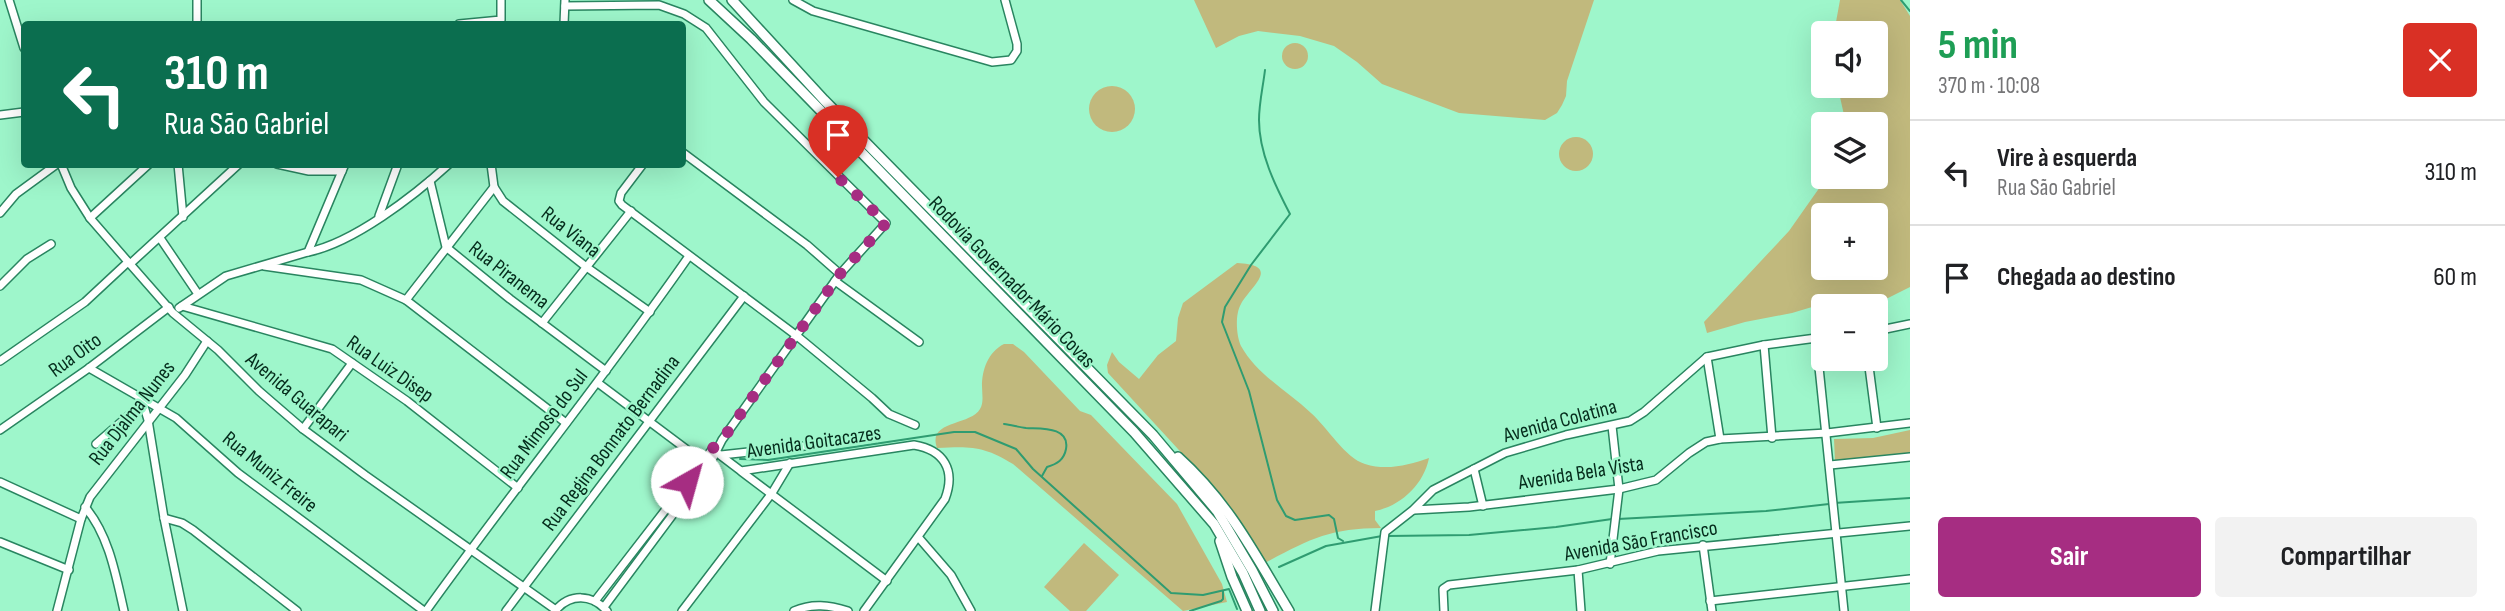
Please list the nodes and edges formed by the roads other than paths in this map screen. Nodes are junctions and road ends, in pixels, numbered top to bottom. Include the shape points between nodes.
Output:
1 (9, 0) edge
2 (197, 0) edge
3 (502, 0) edge
4 (709, 0) edge
5 (732, 0) edge
6 (793, 0) edge
7 (1005, 0) edge
8 (565, 3) edge
9 (197, 21) edge
10 (501, 21) edge
11 (564, 21) edge
12 (21, 38) edge
13 (21, 112) edge
14 (0, 115) edge
15 (686, 155) edge
16 (53, 168) edge
17 (61, 168) edge
18 (145, 168) edge
19 (178, 168) edge
20 (234, 168) edge
21 (295, 168) edge
22 (343, 168) edge
23 (396, 168) edge
24 (445, 168) edge
25 (492, 168) edge
26 (640, 168) edge
27 (430, 181) junction
28 (494, 187) junction
29 (631, 211) junction
30 (0, 213) edge
31 (183, 217) junction
32 (378, 217) junction
33 (90, 218) junction
34 (160, 237) junction
35 (51, 244) dead end
36 (446, 247) junction
37 (308, 252) junction
38 (689, 256) junction
39 (130, 263) junction
40 (264, 266) junction
41 (585, 267) junction
42 (840, 274) junction
43 (835, 282) junction
44 (0, 286) edge
45 (198, 295) junction
46 (744, 296) junction
47 (406, 300) junction
48 (181, 306) junction
49 (171, 310) junction
50 (650, 312) junction
51 (542, 323) junction
52 (1910, 324) edge
53 (1888, 329) edge
54 (797, 336) junction
55 (1811, 339) edge
56 (207, 341) junction
57 (919, 342) dead end
58 (1764, 345) junction
59 (1707, 357) junction
60 (0, 361) edge
61 (352, 363) junction
62 (89, 368) junction
63 (606, 370) junction
64 (1822, 371) edge
65 (1870, 371) edge
66 (598, 383) junction
67 (142, 399) junction
68 (159, 407) junction
69 (148, 420) junction
70 (649, 422) junction
71 (566, 423) junction
72 (1910, 423) edge
73 (915, 425) dead end
74 (1612, 426) junction
75 (1877, 428) junction
76 (303, 429) junction
77 (0, 430) edge
78 (1827, 433) junction
79 (1772, 438) junction
80 (1720, 439) junction
81 (96, 444) dead end
82 (814, 445) dead end
83 (717, 452) junction
84 (1910, 457) edge
85 (790, 463) junction
86 (706, 464) junction
87 (1830, 465) junction
88 (1474, 469) junction
89 (741, 471) junction
90 (0, 482) edge
91 (518, 488) junction
92 (1619, 489) junction
93 (772, 493) junction
94 (1483, 506) junction
95 (85, 507) junction
96 (1413, 510) junction
97 (163, 518) junction
98 (82, 519) junction
99 (1214, 524) junction
100 (1910, 526) edge
101 (1835, 533) junction
102 (919, 538) junction
103 (0, 542) edge
104 (1703, 545) junction
105 (470, 550) junction
106 (1610, 564) junction
107 (1252, 569) junction
108 (69, 570) junction
109 (1578, 570) junction
110 (1910, 579) edge
111 (887, 581) junction
112 (525, 586) junction
113 (1841, 587) junction
114 (595, 601) junction
115 (1710, 601) junction
116 (1246, 608) edge
117 (606, 609) edge
118 (555, 610) edge
119 (57, 611) edge
120 (124, 611) edge
121 (183, 611) edge
122 (297, 611) edge
123 (425, 611) edge
124 (506, 611) edge
125 (682, 611) edge
126 (794, 611) edge
127 (848, 611) edge
128 (864, 611) edge
129 (971, 611) edge
130 (1260, 611) edge
131 (1273, 611) edge
132 (1289, 611) edge
133 (1376, 611) edge
134 (1444, 611) edge
135 (1581, 611) edge
136 (1712, 611) edge
137 (1844, 611) edge

1 - 12 street
2 - 9 street
3 - 10 street
4 - 99 main road, Rodovia Governador Mário Covas via 1124,422
5 - 107 main road, Rodovia Governador Mário Covas via 1153,435 1217,511
6 - 7 street via 825,15 992,62 1011,61 1017,51
8 - 11 street
8 - 42 street via 659,5 706,29 764,102 886,223
13 - 14 street
15 - 42 street
16 - 30 street via 16,194
17 - 33 street, Avenida Guarapari
18 - 33 street
19 - 31 street
20 - 31 street
21 - 22 street
22 - 37 street
23 - 32 street
24 - 27 street, Rua Oito
25 - 28 street
26 - 29 street via 620,197 620,203
27 - 32 street, Rua Oito
27 - 36 street, Rua Piranema
28 - 36 street
28 - 41 street, Rua Viana via 503,201
29 - 38 street
29 - 41 street
31 - 34 street
32 - 37 street, Rua Oito via 333,245
33 - 39 street, Avenida Guarapari
34 - 39 street
34 - 45 street
35 - 44 street via 27,259
36 - 47 street
36 - 51 street, Rua Piranema
37 - 40 street, Rua Oito
38 - 46 street
38 - 50 street, Rua Mimoso do Sul
39 - 49 street, Avenida Guarapari
39 - 60 street via 85,302
40 - 45 street, Rua Oito via 226,276
40 - 47 street via 361,280
41 - 50 street, Rua Viana
41 - 51 street
42 - 43 street
43 - 54 street
43 - 57 street
45 - 48 street, Rua Oito
46 - 54 street
46 - 70 street, Rua Regina Bonnato Bernadina
47 - 71 street
48 - 49 street, Rua Oito
48 - 61 street, Rua Luiz Disep via 332,349
49 - 56 street, Avenida Guarapari
49 - 62 street, Rua Oito
50 - 63 street, Rua Mimoso do Sul
51 - 63 street, Rua Piranema
52 - 53 street
54 - 73 street via 889,414
54 - 83 street
55 - 58 street, Avenida Colatina
56 - 68 street, Rua Djalma Nunes
56 - 76 street, Avenida Guarapari
58 - 59 street, Avenida Colatina
58 - 79 street
59 - 74 street, Avenida Colatina via 1644,412
59 - 80 street
61 - 76 street
61 - 91 street, Rua Luiz Disep
62 - 67 street, Rua Muniz Freire
62 - 77 street, Rua Oito
63 - 66 street, Rua Mimoso do Sul
64 - 78 street
65 - 75 street
66 - 70 street
66 - 71 street, Rua Mimoso do Sul
67 - 68 street, Rua Muniz Freire
67 - 69 street
67 - 81 street
68 - 69 street, Rua Djalma Nunes
68 - 123 street, Rua Muniz Freire via 258,488
69 - 95 street, Rua Djalma Nunes
69 - 97 street
70 - 86 street
70 - 112 street, Rua Regina Bonnato Bernadina
71 - 91 street, Rua Mimoso do Sul
72 - 75 street, Avenida Bela Vista
74 - 88 street, Avenida Colatina via 1505,453
74 - 92 street
75 - 78 street, Avenida Bela Vista
76 - 105 street, Avenida Guarapari
78 - 79 street, Avenida Bela Vista
78 - 87 street
79 - 80 street, Avenida Bela Vista
80 - 92 street, Avenida Bela Vista via 1706,442 1656,480
82 - 83 street
83 - 86 street
83 - 89 street, Avenida Goitacazes
84 - 87 street
85 - 89 street, Avenida Goitacazes
85 - 93 street
85 - 102 street, Avenida Goitacazes via 914,445 928,447 945,462 950,487
86 - 114 street
86 - 117 street
87 - 101 street
88 - 94 street
88 - 96 street, Avenida Colatina via 1433,490
89 - 93 street
90 - 98 street
91 - 105 street, Rua Mimoso do Sul
92 - 94 street, Avenida Bela Vista
92 - 106 street
93 - 111 street
93 - 125 street
94 - 96 street, Avenida Bela Vista
95 - 98 street
95 - 120 street via 108,549
96 - 133 street, Avenida Colatina via 1385,532
97 - 121 street
97 - 122 street via 182,523
98 - 108 street
99 - 107 main road, Rodovia Governador Mário Covas
99 - 116 main road
100 - 101 street, Avenida São Francisco
101 - 104 street, Avenida São Francisco
101 - 113 street
102 - 111 street
102 - 129 street via 951,575
103 - 108 street
104 - 106 street, Avenida São Francisco
104 - 115 street
105 - 112 street, Avenida Guarapari
105 - 123 street, Rua Mimoso do Sul
106 - 109 street, Avenida São Francisco
107 - 130 main road, Rodovia Governador Mário Covas
107 - 131 main road, Rodovia Governador Mário Covas
107 - 132 main road via 1278,593
108 - 119 street
109 - 134 street, Avenida São Francisco via 1449,585 1443,589
109 - 135 street
110 - 113 street
111 - 128 street
112 - 118 street, Avenida Guarapari
112 - 124 street, Rua Regina Bonnato Bernadina
113 - 115 street
113 - 137 street
114 - 117 street
114 - 118 street via 576,598
115 - 136 street
126 - 127 street via 808,605

